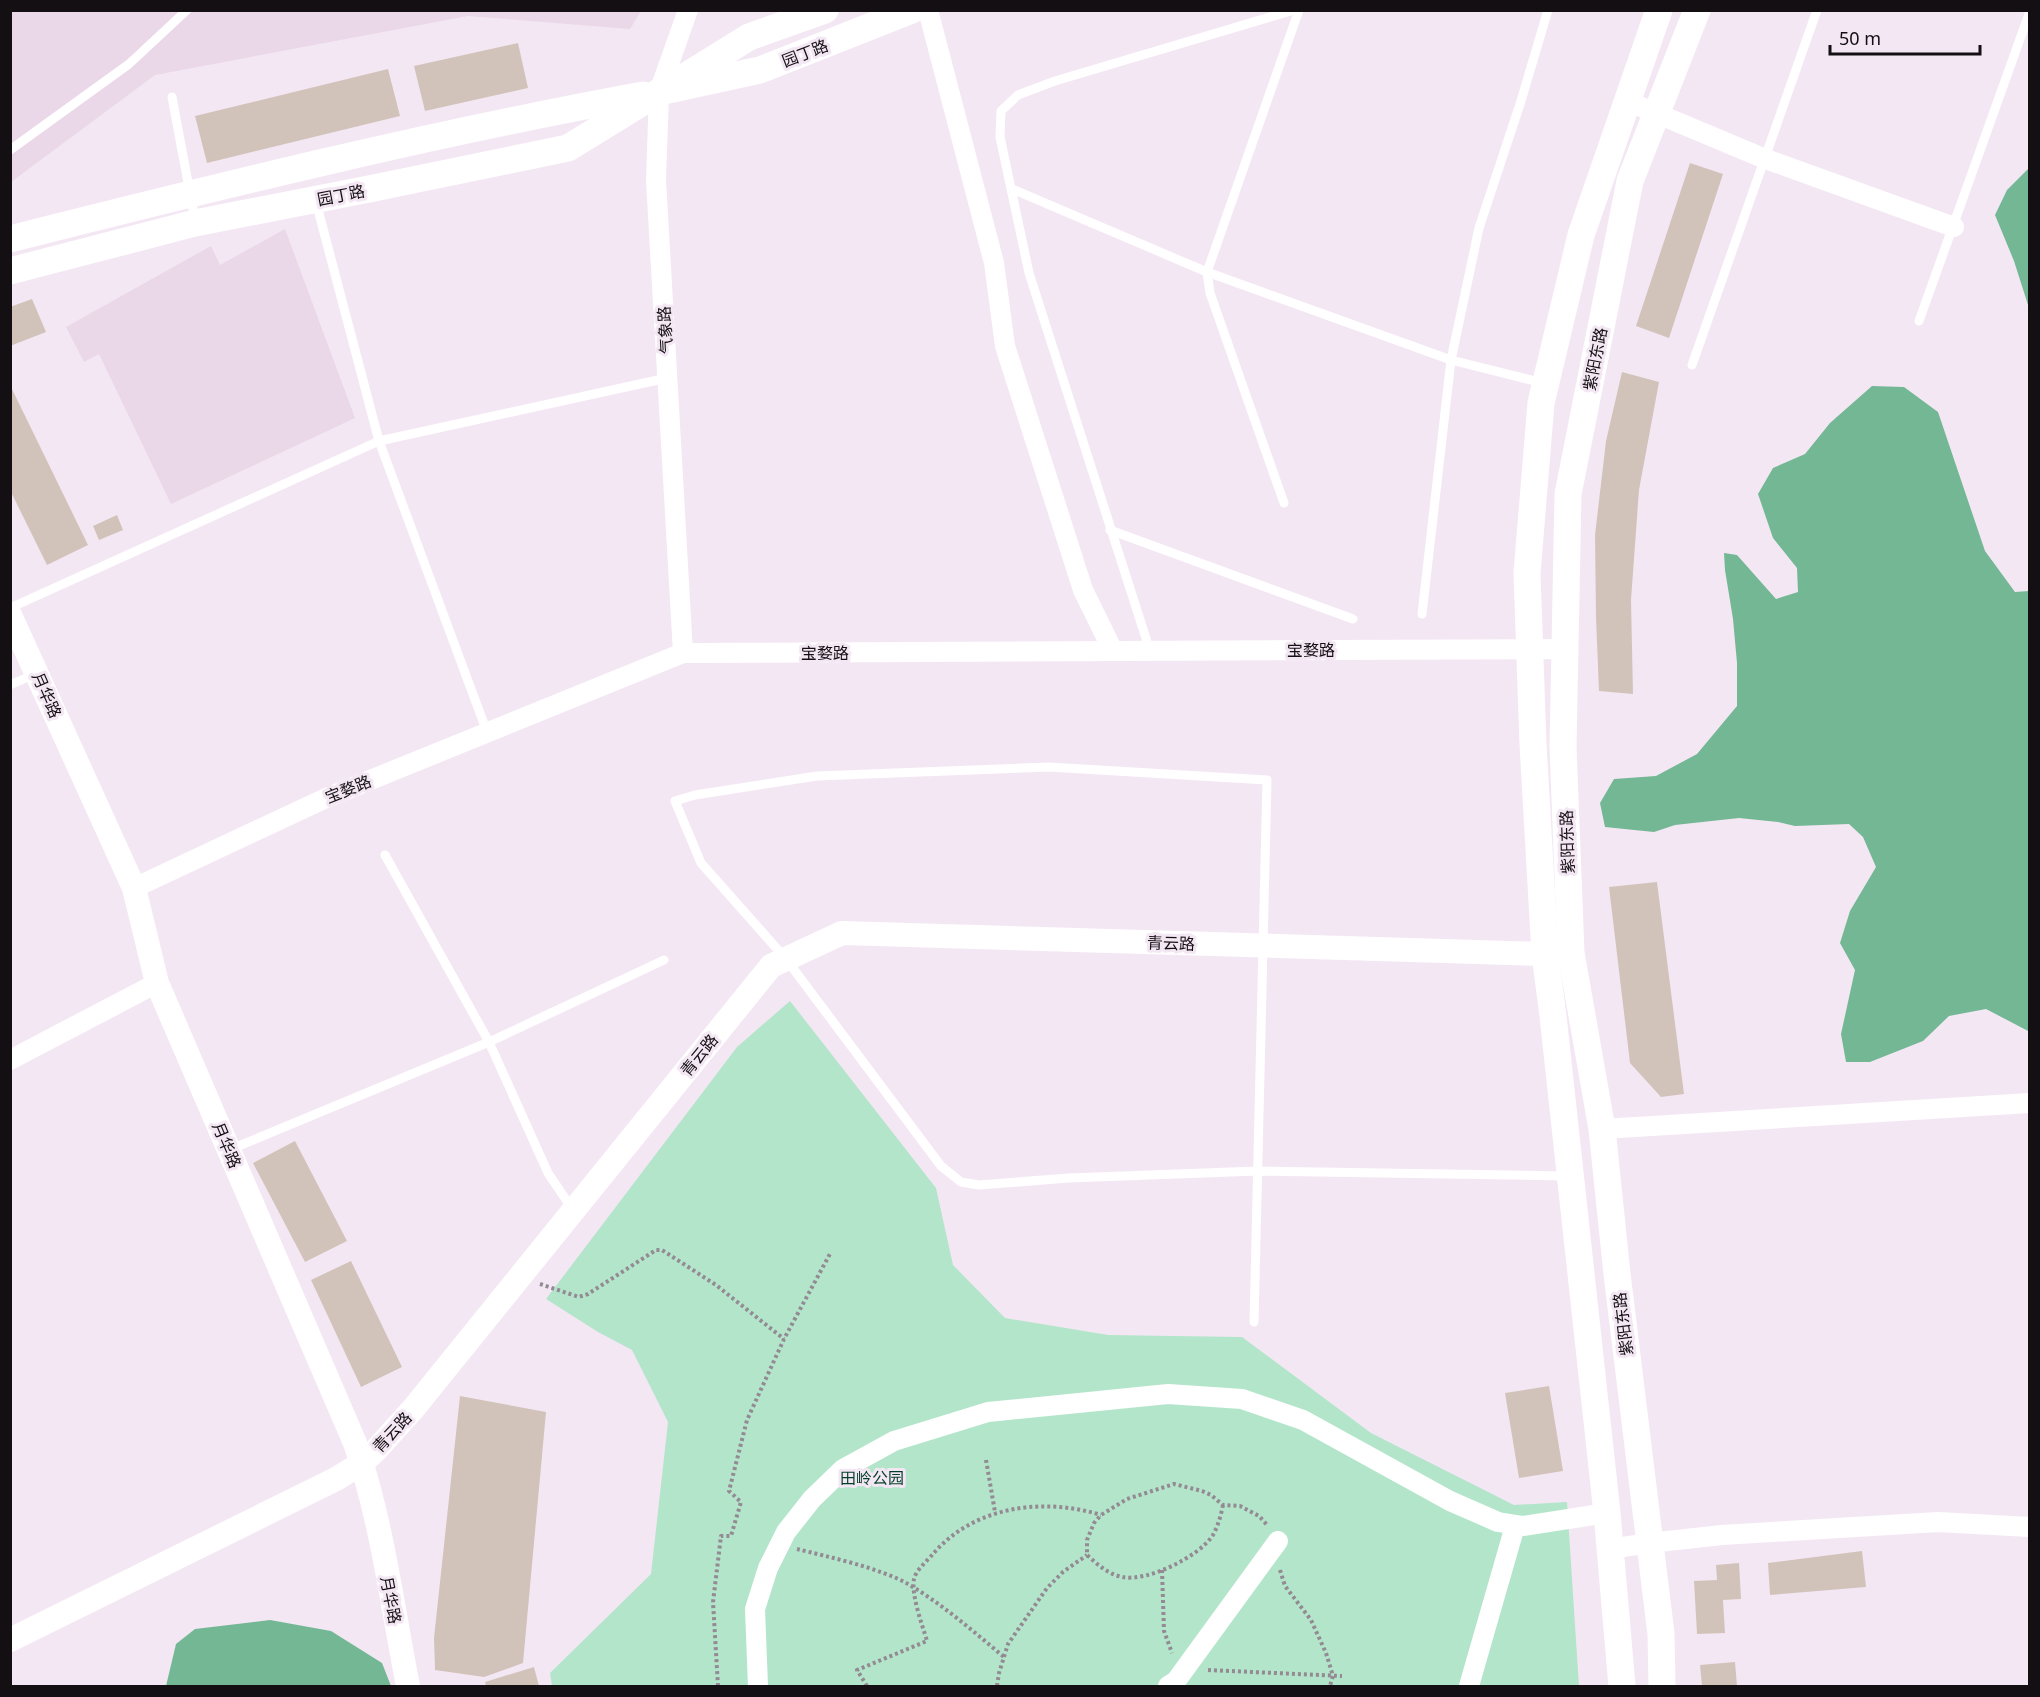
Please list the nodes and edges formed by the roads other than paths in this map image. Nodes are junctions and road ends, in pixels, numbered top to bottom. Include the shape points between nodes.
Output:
1 (188, 10) edge
2 (688, 10) edge
3 (825, 10) edge
4 (912, 10) edge
5 (928, 10) edge
6 (1297, 10) edge
7 (1548, 10) edge
8 (1659, 10) edge
9 (1697, 10) edge
10 (1817, 10) edge
11 (2030, 11) edge
12 (659, 92) junction
13 (172, 97) dead end
14 (1628, 101) junction
15 (1656, 115) junction
16 (10, 150) edge
17 (1764, 158) junction
18 (1012, 189) junction
19 (189, 194) junction
20 (315, 200) junction
21 (195, 222) junction
22 (1954, 227) junction
23 (10, 240) edge
24 (10, 271) edge
25 (1208, 272) junction
26 (1919, 321) dead end
27 (1451, 360) junction
28 (1692, 365) dead end
29 (667, 378) junction
30 (1546, 384) junction
31 (379, 441) junction
32 (1284, 503) dead end
33 (1110, 530) junction
34 (10, 608) edge
35 (1422, 614) dead end
36 (10, 615) edge
37 (1353, 619) dead end
38 (1565, 649) junction
39 (1530, 650) junction
40 (1113, 651) junction
41 (1150, 651) junction
42 (683, 653) junction
43 (37, 673) junction
44 (10, 685) edge
45 (488, 732) junction
46 (385, 855) dead end
47 (134, 888) junction
48 (1263, 946) junction
49 (1558, 954) junction
50 (786, 959) junction
51 (664, 960) dead end
52 (157, 983) junction
53 (489, 1042) junction
54 (10, 1060) edge
55 (2030, 1103) edge
56 (1602, 1129) junction
57 (229, 1150) junction
58 (1258, 1171) junction
59 (1570, 1176) junction
60 (573, 1211) junction
61 (1254, 1322) dead end
62 (362, 1463) junction
63 (1607, 1513) junction
64 (1515, 1526) junction
65 (2030, 1527) edge
66 (1278, 1541) road end
67 (1649, 1543) junction
68 (1610, 1549) junction
69 (10, 1640) edge
70 (408, 1686) edge
71 (758, 1686) edge
72 (1168, 1686) edge
73 (1469, 1686) edge
74 (1622, 1686) edge
75 (1662, 1686) edge

1 - 16 lane via 129,64
2 - 12 street, 气象路
3 - 12 main road, 园丁路 via 748,37
4 - 12 main road, 园丁路 via 760,70
5 - 40 street via 994,263 1005,346 1083,590
6 - 18 lane via 1018,95 1001,111 1000,137
6 - 25 lane
7 - 27 lane via 1479,228
8 - 14 main road, 紫阳东路
9 - 15 main road, 紫阳东路
10 - 17 lane
11 - 22 lane
12 - 19 main road, 园丁路 via 559,110
12 - 20 main road, 园丁路 via 568,148
12 - 29 street, 气象路 via 656,180
13 - 19 lane
14 - 15 street
14 - 30 main road, 紫阳东路 via 1581,235
15 - 17 street
15 - 38 main road, 紫阳东路 via 1630,181 1568,494
17 - 22 street
17 - 28 lane
18 - 25 lane
18 - 33 lane via 1029,273
19 - 21 lane
19 - 23 main road, 园丁路
20 - 21 main road, 园丁路
20 - 31 lane
21 - 24 main road, 园丁路
22 - 26 lane
25 - 27 lane
25 - 32 lane via 1210,293
27 - 30 lane
27 - 35 lane
29 - 31 lane
29 - 42 street, 气象路
30 - 39 main road, 紫阳东路 via 1541,403 1527,573
31 - 34 lane
31 - 45 lane
33 - 37 lane
33 - 41 lane
36 - 43 street, 月华路
38 - 39 street, 宝婺路
38 - 49 main road, 紫阳东路
39 - 41 street, 宝婺路
39 - 49 main road, 紫阳东路 via 1533,744
40 - 41 street, 宝婺路
40 - 42 street, 宝婺路
42 - 45 street, 宝婺路
43 - 44 lane
43 - 47 street, 月华路
45 - 47 street, 宝婺路 via 326,798
46 - 53 lane
47 - 52 street, 月华路
48 - 49 street, 青云路
48 - 50 street, 青云路 via 842,933
48 - 50 lane via 1267,780 1049,767 818,776 675,801 701,863
48 - 58 lane
49 - 56 main road, 紫阳东路
49 - 59 main road, 紫阳东路
50 - 58 lane via 941,1166 961,1182 979,1185
50 - 60 street, 青云路 via 771,966
51 - 53 lane
52 - 54 street
52 - 57 street, 月华路
53 - 57 lane
53 - 60 lane via 548,1173
55 - 56 street
56 - 67 main road, 紫阳东路
57 - 62 street, 月华路
58 - 59 lane
58 - 61 lane
59 - 63 main road, 紫阳东路
60 - 62 street, 青云路 via 390,1436
62 - 69 street, 青云路 via 311,1493
62 - 70 street, 月华路
63 - 64 street
63 - 68 main road, 紫阳东路
64 - 71 street via 1450,1501 1303,1420 1242,1399 1168,1394 987,1412 894,1441 843,1469 812,1499 786,1532 768,1568 755,1609
64 - 73 street
65 - 67 street via 1938,1522
66 - 72 street
67 - 68 street
67 - 75 main road, 紫阳东路
68 - 74 main road, 紫阳东路

